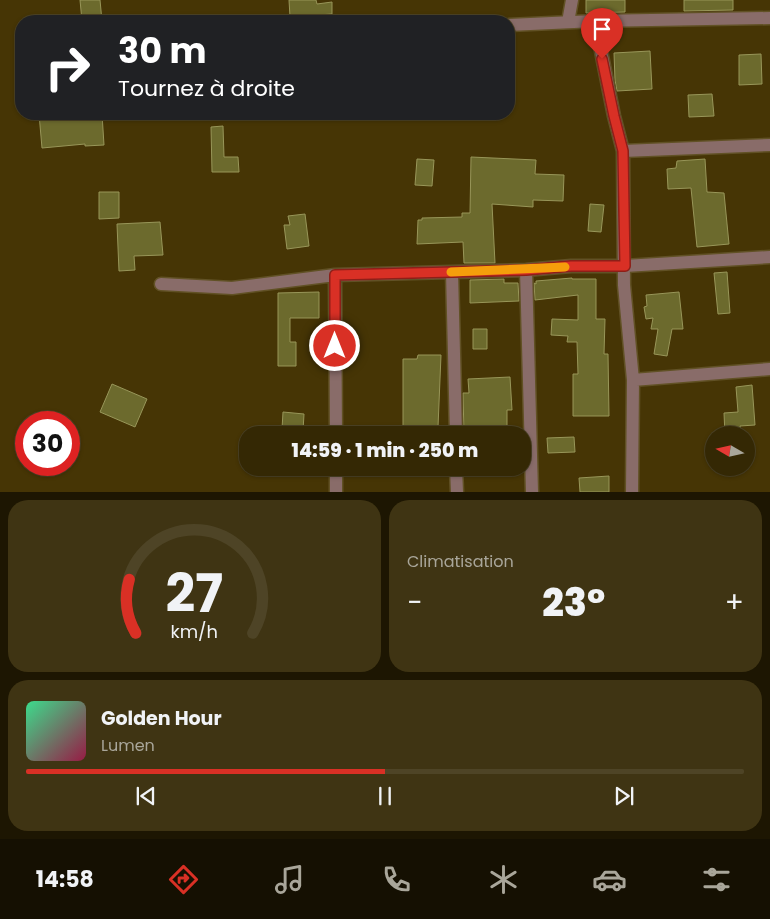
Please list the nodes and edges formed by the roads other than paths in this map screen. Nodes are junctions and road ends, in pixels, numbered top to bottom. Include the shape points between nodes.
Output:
1 (572, 0) edge
2 (770, 18) edge
3 (595, 21) junction
4 (568, 22) junction
5 (515, 25) edge
6 (770, 145) edge
7 (623, 151) junction
8 (770, 256) edge
9 (625, 266) junction
10 (526, 270) junction
11 (452, 272) junction
12 (335, 275) junction
13 (161, 284) dead end
14 (770, 369) edge
15 (633, 380) junction
16 (336, 426) edge
17 (456, 426) edge
18 (336, 476) edge
19 (456, 476) edge
20 (336, 492) edge
21 (457, 492) edge
22 (532, 492) edge
23 (632, 492) edge

1 - 4 street
2 - 3 street
3 - 4 street
3 - 7 street
4 - 5 street
6 - 7 street
7 - 9 street
8 - 9 street
9 - 10 street
9 - 15 street
10 - 11 street
10 - 22 street
11 - 12 street
11 - 17 street
12 - 13 street via 232,288
12 - 16 street
14 - 15 street
15 - 23 street
18 - 20 street
19 - 21 street

